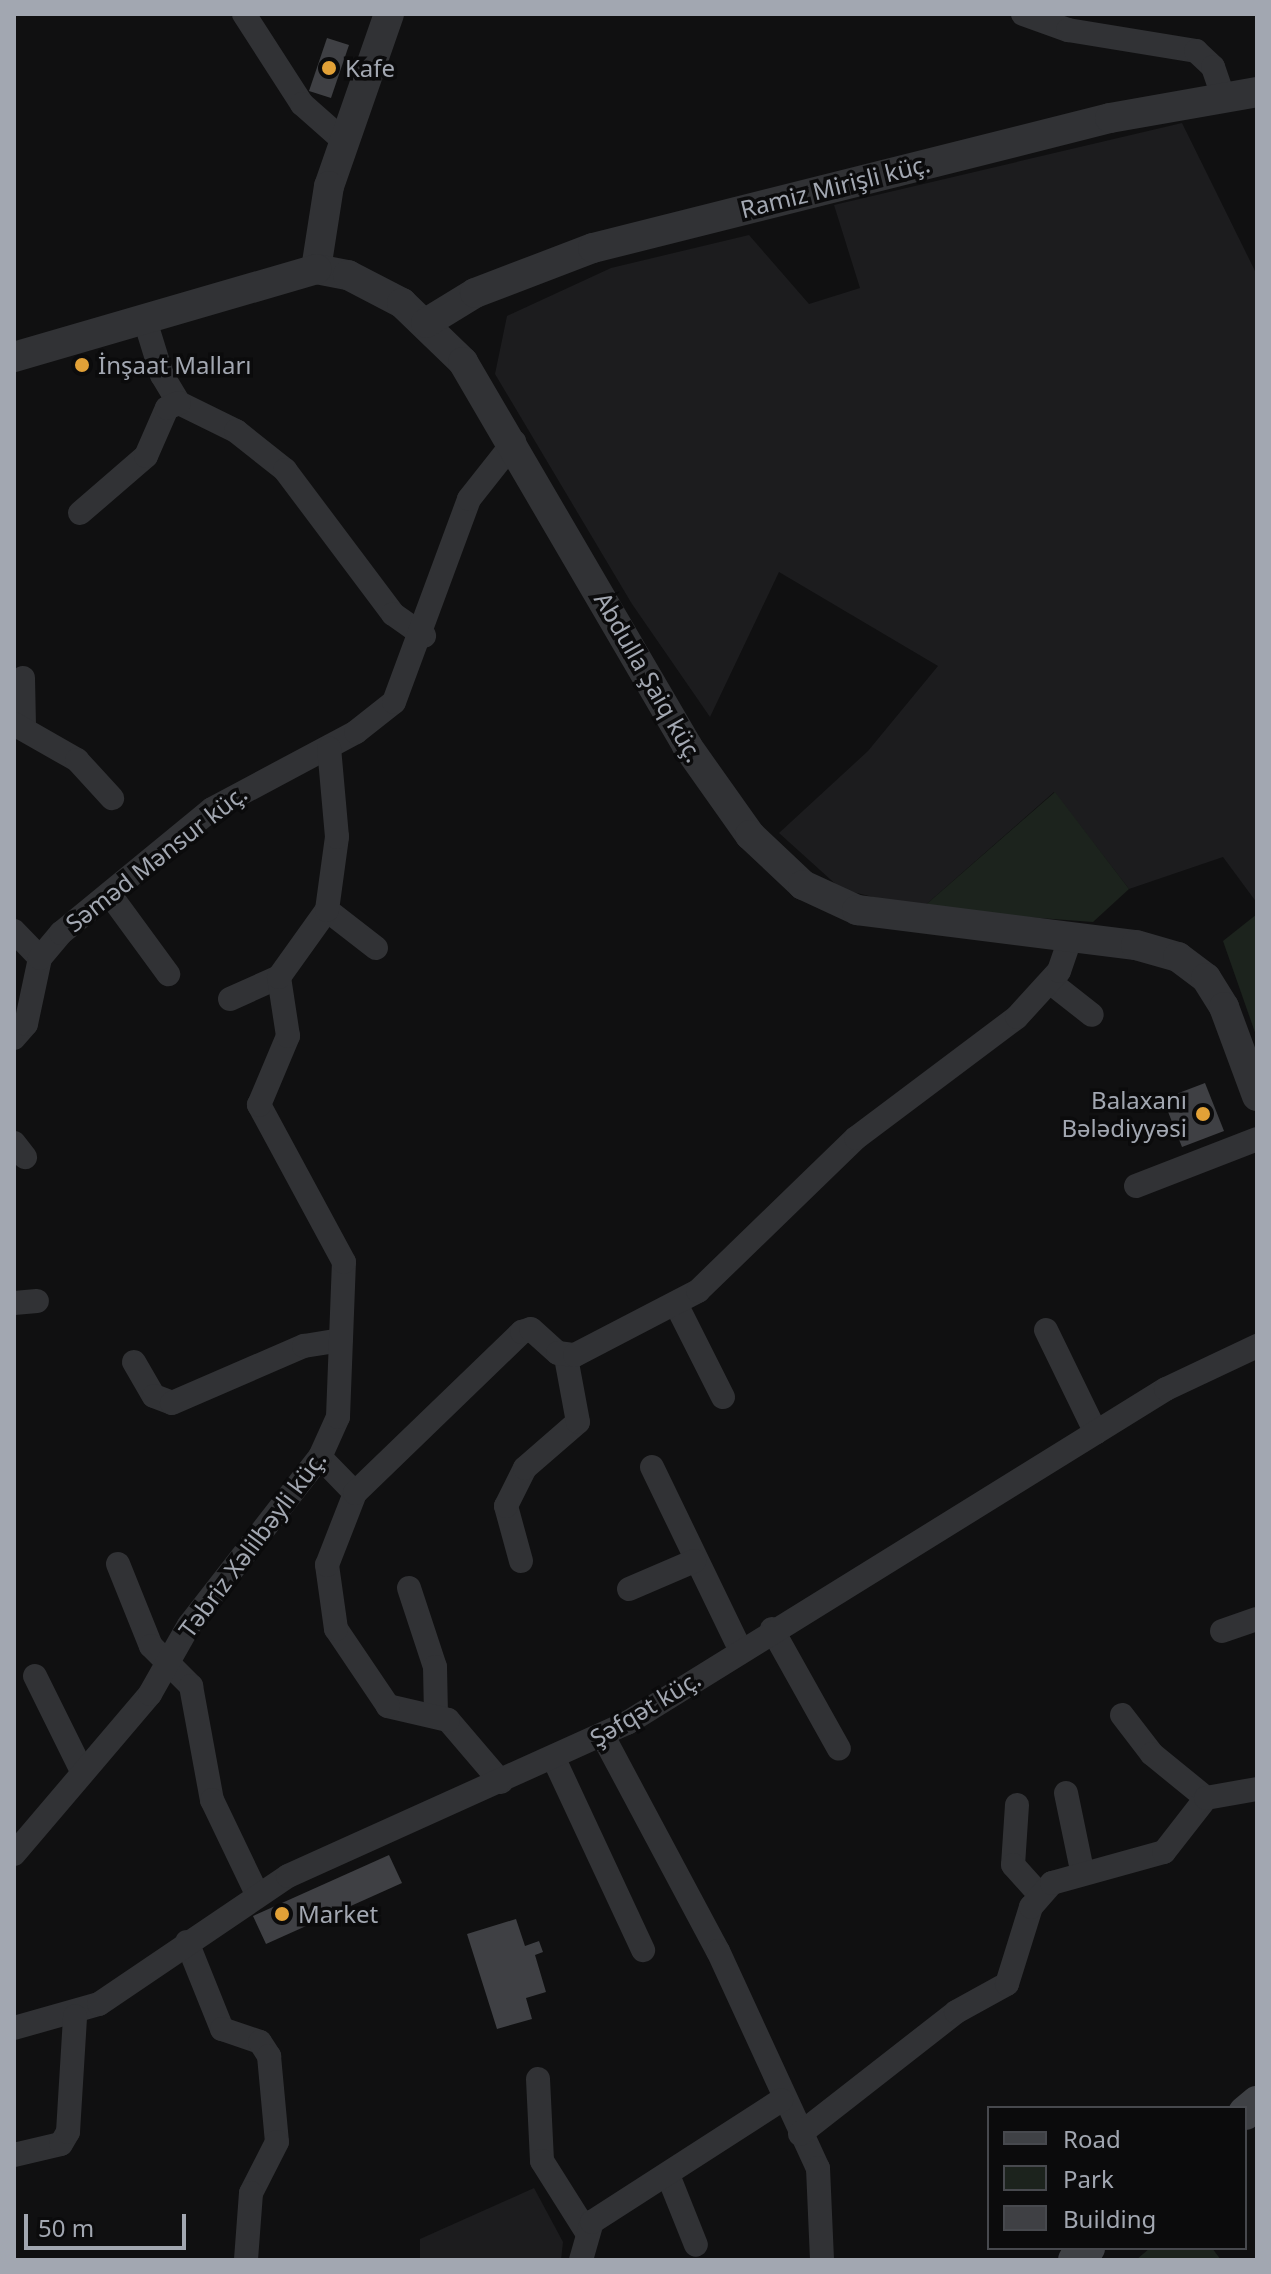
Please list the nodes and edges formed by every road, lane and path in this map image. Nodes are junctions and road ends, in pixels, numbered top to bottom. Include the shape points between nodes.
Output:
1 (244, 14) edge
2 (389, 14) edge
3 (1023, 14) edge
4 (1257, 92) edge
5 (1223, 96) junction
6 (345, 142) junction
7 (316, 269) junction
8 (144, 317) junction
9 (426, 323) junction
10 (14, 357) edge
11 (179, 403) junction
12 (514, 442) junction
13 (80, 513) dead end
14 (424, 636) junction
15 (23, 678) dead end
16 (19, 725) edge
17 (329, 748) junction
18 (112, 798) dead end
19 (111, 896) junction
20 (327, 910) junction
21 (14, 931) edge
22 (1071, 936) junction
23 (376, 948) dead end
24 (40, 958) junction
25 (168, 974) dead end
26 (279, 977) junction
27 (1050, 982) junction
28 (230, 999) dead end
29 (1092, 1015) dead end
30 (14, 1038) edge
31 (1257, 1096) edge
32 (1257, 1139) edge
33 (1136, 1186) dead end
34 (677, 1306) junction
35 (1046, 1330) dead end
36 (341, 1340) junction
37 (1257, 1346) edge
38 (566, 1357) junction
39 (134, 1362) dead end
40 (723, 1397) dead end
41 (1096, 1433) junction
42 (320, 1457) junction
43 (652, 1467) dead end
44 (355, 1493) junction
45 (521, 1561) dead end
46 (694, 1561) junction
47 (118, 1564) dead end
48 (409, 1588) dead end
49 (629, 1589) dead end
50 (1257, 1619) edge
51 (772, 1629) junction
52 (1222, 1631) dead end
53 (740, 1649) junction
54 (168, 1660) junction
55 (35, 1676) dead end
56 (436, 1715) junction
57 (1122, 1715) dead end
58 (603, 1736) junction
59 (839, 1749) dead end
60 (554, 1759) junction
61 (80, 1767) junction
62 (501, 1782) junction
63 (1257, 1789) edge
64 (1066, 1793) dead end
65 (1206, 1798) junction
66 (1017, 1805) dead end
67 (14, 1854) edge
68 (1082, 1870) junction
69 (257, 1894) junction
70 (1039, 1894) junction
71 (187, 1942) junction
72 (643, 1950) dead end
73 (75, 2016) junction
74 (14, 2028) edge
75 (538, 2079) dead end
76 (781, 2100) junction
77 (800, 2134) junction
78 (14, 2155) edge
79 (668, 2175) junction
80 (586, 2231) junction
81 (696, 2245) dead end
82 (246, 2260) edge
83 (581, 2260) edge
84 (822, 2260) edge

1 - 6 street via 302,104
2 - 6 street
3 - 5 street via 1068,30 1196,51 1213,67
4 - 5 street, Ramiz Mirişli küç.
5 - 9 street, Ramiz Mirişli küç. via 593,248 475,293
6 - 7 street via 324,208
7 - 8 street
7 - 9 street, Abdulla Şaiq küç. via 370,284
8 - 10 street
8 - 11 street via 162,375
9 - 12 street, Abdulla Şaiq küç. via 463,362
11 - 13 street via 167,408 146,456
11 - 14 street via 236,431 285,470 393,614
12 - 14 street, Səməd Mənsur küç. via 469,499
12 - 22 street, Abdulla Şaiq küç. via 687,746 776,863 821,896 857,910
14 - 17 street, Səməd Mənsur küç. via 394,702
15 - 16 street
16 - 18 street via 77,760
17 - 19 street, Səməd Mənsur küç. via 212,809
17 - 20 street via 337,837
19 - 24 street, Səməd Mənsur küç.
19 - 25 street
20 - 23 street
20 - 26 street
21 - 24 street
22 - 27 street
22 - 31 street, Abdulla Şaiq küç. via 1155,949 1206,978
24 - 30 street via 26,1024
26 - 28 street
26 - 36 street, Təbriz Xəlilbəyli küç. via 288,1036 260,1092 261,1116 330,1225 344,1262
27 - 29 street
27 - 34 street via 1017,1017 856,1138 746,1251
32 - 33 street
34 - 38 street
34 - 40 street
35 - 41 street
36 - 39 street via 304,1346 172,1403 154,1396
36 - 42 street, Təbriz Xəlilbəyli küç. via 338,1417
37 - 41 street, Şəfqət küç.
38 - 44 street via 539,1333 522,1332
38 - 45 street via 578,1422 525,1468 506,1506
41 - 51 street, Şəfqət küç.
42 - 44 street
42 - 54 street, Təbriz Xəlilbəyli küç.
43 - 46 street
44 - 56 street via 327,1565 336,1629 388,1706
46 - 49 street
46 - 53 street
47 - 54 street via 151,1646
48 - 56 street via 435,1667
50 - 52 street
51 - 53 street, Şəfqət küç.
51 - 59 street
53 - 58 street, Şəfqət küç.
54 - 61 street, Təbriz Xəlilbəyli küç. via 150,1694
54 - 69 street via 191,1686 212,1800
55 - 61 street
56 - 62 street via 488,1760
57 - 65 street via 1152,1754
58 - 60 street, Şəfqət küç.
58 - 76 street via 718,1951
60 - 62 street, Şəfqət küç.
60 - 72 street
61 - 67 street, Təbriz Xəlilbəyli küç.
62 - 69 street, Şəfqət küç.
63 - 65 street
64 - 68 street
65 - 68 street via 1164,1852
66 - 70 street via 1013,1865
68 - 70 street
69 - 71 street, Şəfqət küç.
70 - 77 street via 1007,1984 945,2020
71 - 73 street, Şəfqət küç.
71 - 82 street via 222,2029 260,2042 269,2056 277,2142 251,2193
73 - 74 street, Şəfqət küç.
73 - 78 street via 68,2132 61,2144
75 - 80 street via 542,2161
76 - 77 street
76 - 79 street
77 - 84 street via 822,2185
79 - 80 street
79 - 81 street
80 - 83 street

